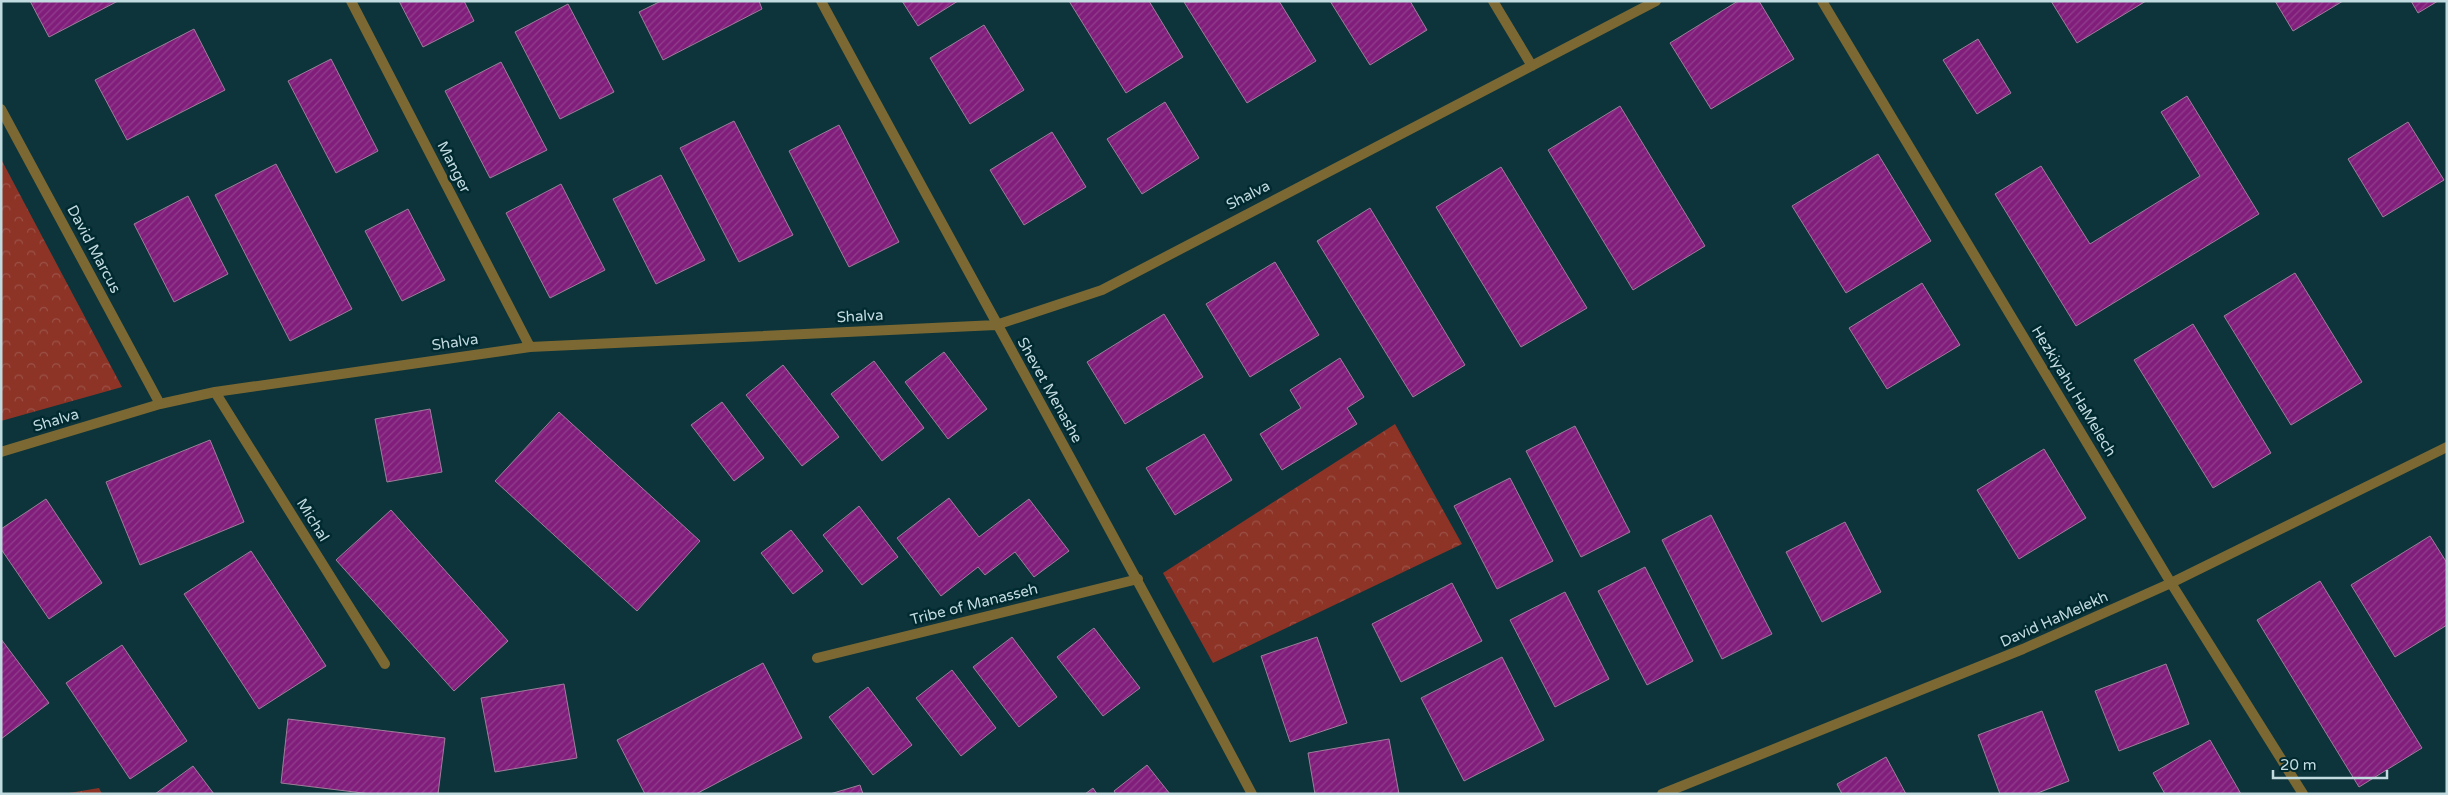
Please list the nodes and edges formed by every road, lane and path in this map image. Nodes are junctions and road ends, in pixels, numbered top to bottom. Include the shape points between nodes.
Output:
1 (351, 1) edge
2 (821, 1) edge
3 (1493, 1) edge
4 (1656, 1) edge
5 (1822, 1) edge
6 (1532, 66) junction
7 (1, 109) edge
8 (996, 325) junction
9 (530, 347) junction
10 (215, 392) junction
11 (160, 404) junction
12 (2447, 447) edge
13 (1, 452) edge
14 (1138, 579) junction
15 (2171, 583) junction
16 (816, 658) dead end
17 (385, 664) dead end
18 (1252, 794) edge
19 (1662, 794) edge
20 (2303, 794) edge

1 - 9 street, Manger
2 - 8 street, Shevet Menashe
3 - 6 street
4 - 6 street, Shalva
5 - 15 street, Hezkiyahu HaMelech
6 - 8 street, Shalva via 1102,290
7 - 11 street, David Marcus
8 - 9 street, Shalva
8 - 14 street, Shevet Menashe
9 - 10 street, Shalva
10 - 11 street, Shalva
10 - 17 street, Michal
11 - 13 street, Shalva
12 - 15 street, David HaMelekh
14 - 16 street, Tribe of Manasseh
14 - 18 street, Shevet Menashe
15 - 19 street, David HaMelekh via 2023,650
15 - 20 street, Hezkiyahu HaMelech

